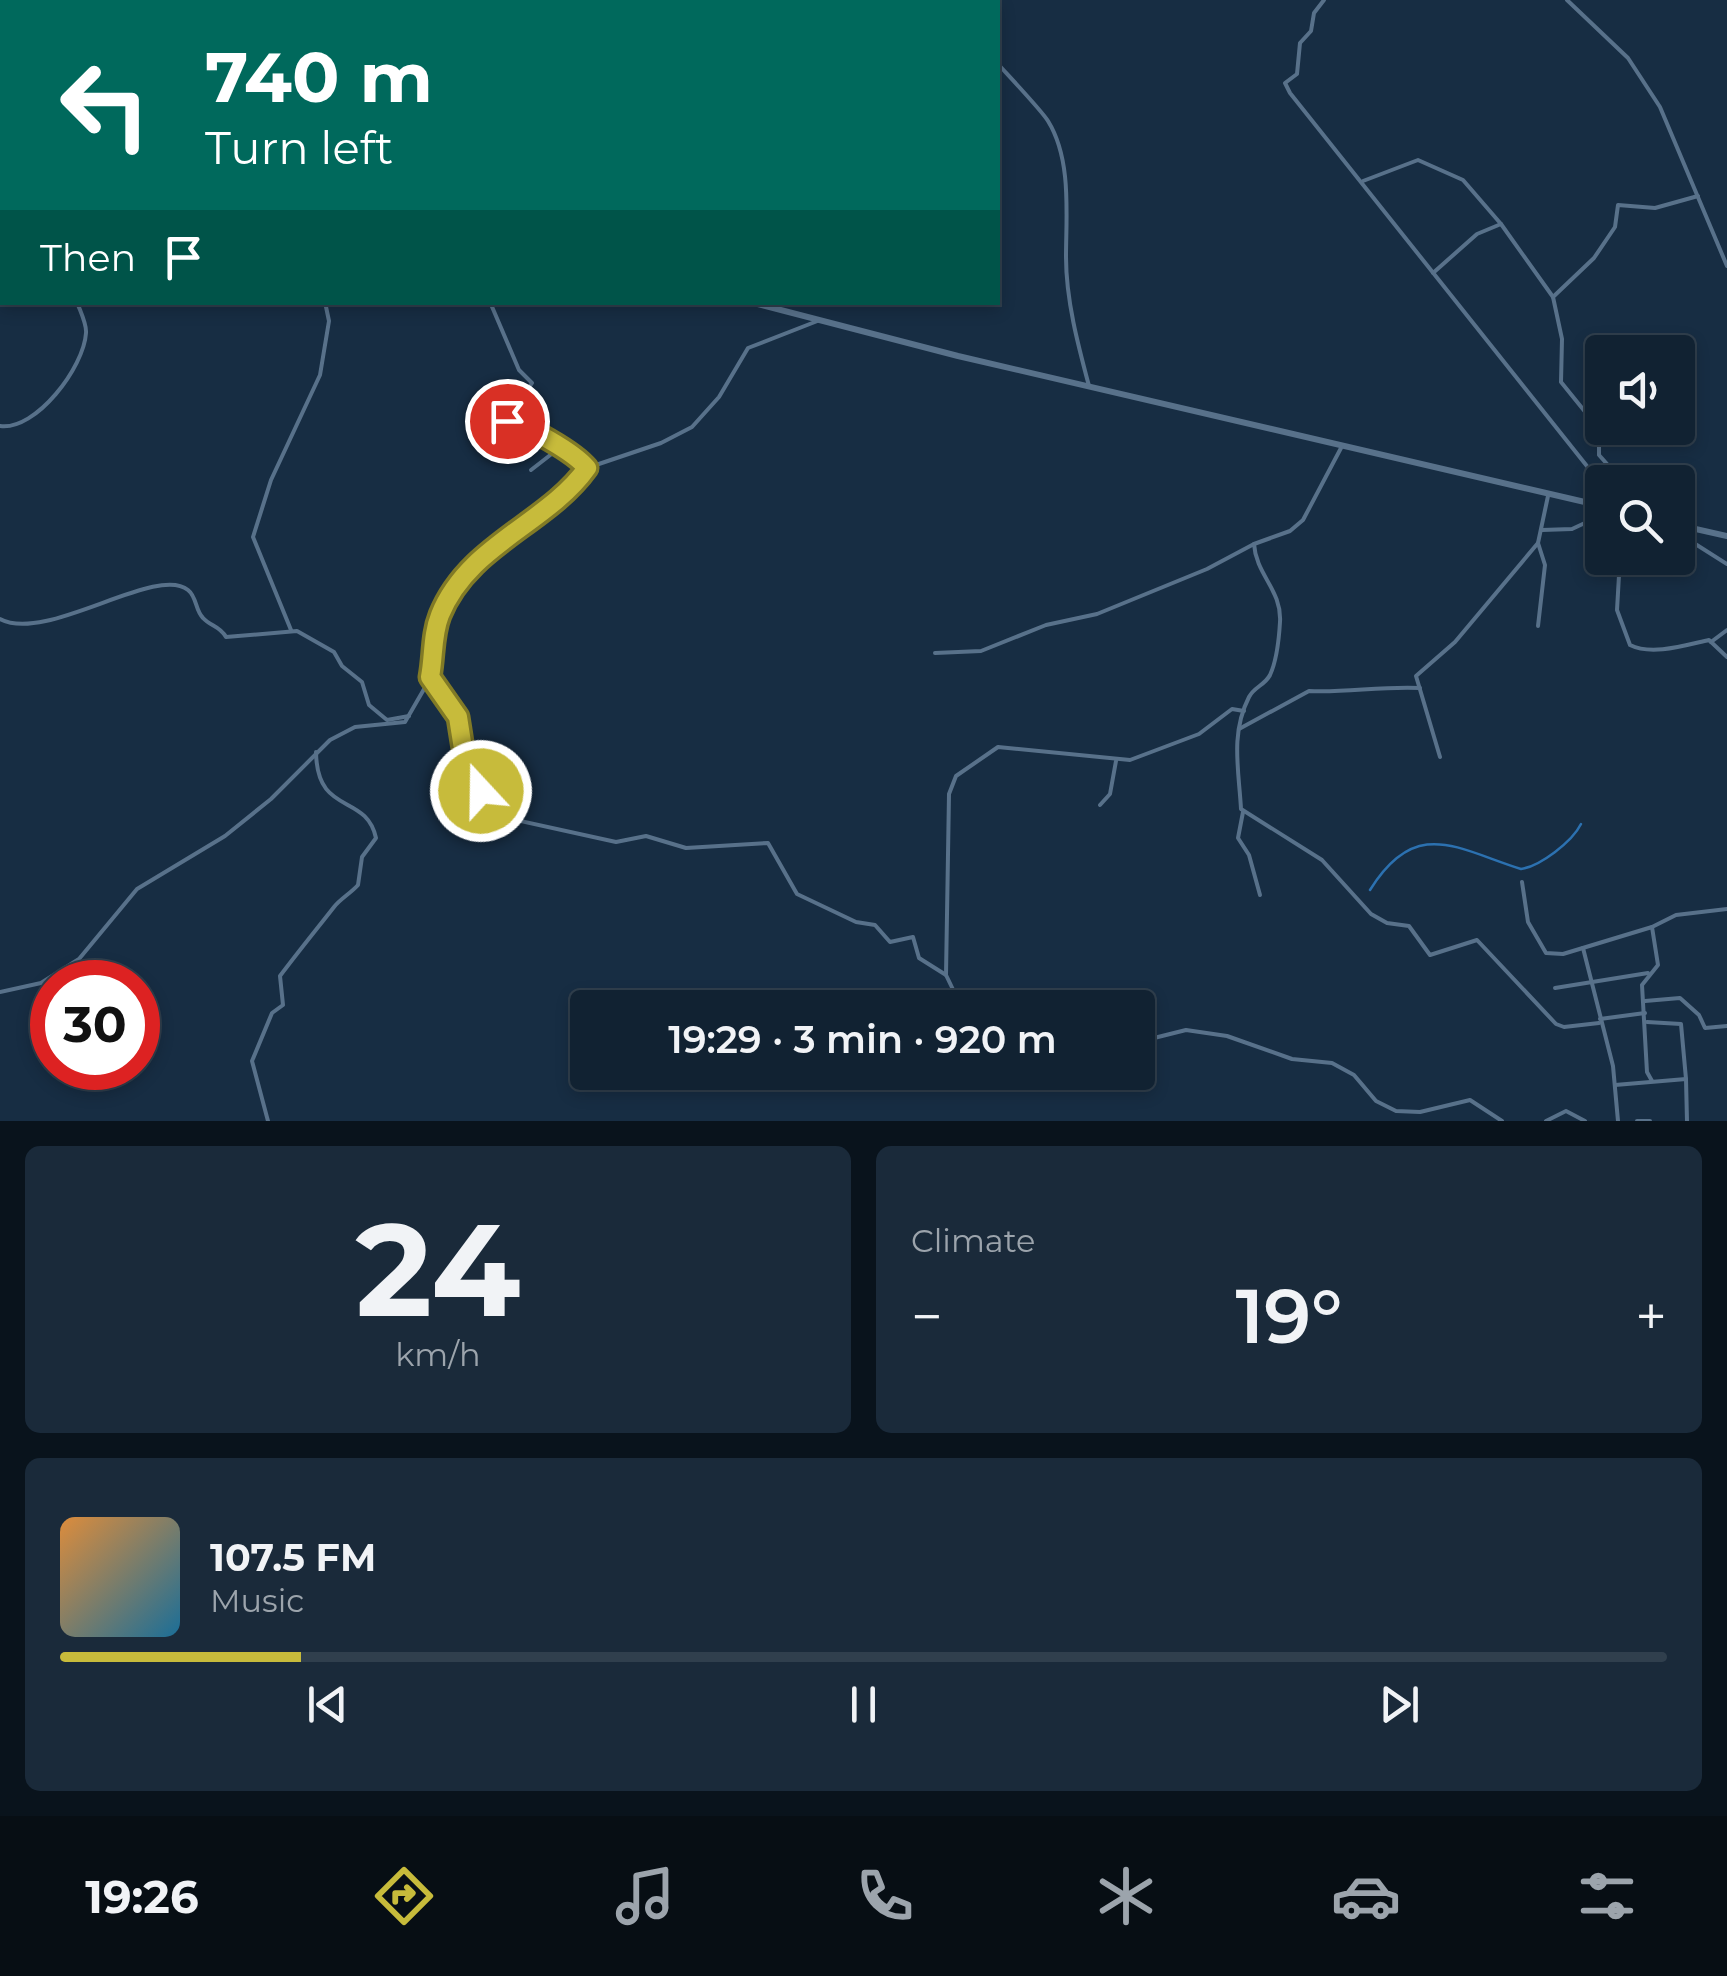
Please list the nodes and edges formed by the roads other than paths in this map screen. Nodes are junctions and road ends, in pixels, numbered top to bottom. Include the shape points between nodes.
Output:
1 (1567, 0) edge
2 (1320, 2) edge
3 (1000, 66) edge
4 (1363, 181) junction
5 (1698, 196) junction
6 (1501, 224) junction
7 (1727, 266) edge
8 (1433, 273) junction
9 (1553, 297) junction
10 (77, 305) edge
11 (326, 305) edge
12 (491, 305) edge
13 (762, 305) edge
14 (820, 320) junction
15 (1089, 386) junction
16 (0, 426) edge
17 (1343, 443) junction
18 (558, 449) junction
19 (1586, 465) edge
20 (1607, 465) edge
21 (587, 468) junction
22 (531, 470) dead end
23 (1550, 492) junction
24 (1585, 501) edge
25 (1585, 524) edge
26 (1695, 529) edge
27 (1542, 530) junction
28 (1727, 536) edge
29 (1538, 543) junction
30 (1254, 544) junction
31 (1695, 544) edge
32 (1727, 564) edge
33 (1619, 575) edge
34 (0, 619) edge
35 (1538, 626) dead end
36 (292, 630) junction
37 (1727, 630) edge
38 (1711, 642) junction
39 (935, 653) dead end
40 (1727, 658) edge
41 (430, 677) junction
42 (1420, 688) junction
43 (1244, 712) junction
44 (410, 716) junction
45 (1238, 730) junction
46 (316, 752) junction
47 (1440, 757) dead end
48 (1116, 761) junction
49 (1100, 804) dead end
50 (1244, 812) junction
51 (1522, 882) dead end
52 (1260, 895) dead end
53 (1727, 909) edge
54 (1652, 928) junction
55 (1583, 948) junction
56 (1648, 972) junction
57 (946, 975) junction
58 (1590, 980) junction
59 (1556, 988) dead end
60 (953, 990) edge
61 (0, 992) edge
62 (1645, 1001) junction
63 (1645, 1014) junction
64 (1600, 1021) junction
65 (1646, 1022) junction
66 (1727, 1026) edge
67 (1155, 1038) edge
68 (1686, 1079) junction
69 (1652, 1081) junction
70 (1615, 1085) junction
71 (268, 1121) edge
72 (1500, 1121) edge
73 (1546, 1121) edge
74 (1585, 1121) edge
75 (1618, 1121) edge
76 (1637, 1121) edge
77 (1650, 1121) edge
78 (1687, 1121) edge

1 - 5 street via 1628,58 1672,130
2 - 4 street via 1312,31 1300,43 1296,74 1286,85
3 - 15 street via 1055,138 1075,332
4 - 6 street via 1418,160 1463,180
4 - 8 street
5 - 7 street
5 - 9 street via 1655,208 1618,205 1615,227 1594,258
6 - 8 street via 1477,234
6 - 9 street
8 - 19 street
9 - 20 street via 1562,339 1561,382 1599,429 1599,456
10 - 16 street via 86,330 78,368 35,414
11 - 36 street via 320,375 271,480 253,537
12 - 18 street via 519,370 532,383 507,421 526,425
13 - 14 street
14 - 15 street
14 - 21 street via 748,348 692,427
15 - 17 street
17 - 23 street
17 - 30 street via 1303,520
18 - 21 street
18 - 22 street
21 - 41 street via 570,492 490,547 452,595 438,622
23 - 24 street
23 - 27 street
25 - 27 street
26 - 28 street
27 - 29 street
29 - 35 street via 1544,565
29 - 42 street via 1455,642 1418,674
30 - 39 street via 1097,614 1046,624 982,651
30 - 43 street via 1261,571 1277,593 1280,620 1270,675
31 - 32 street
33 - 38 street via 1618,610 1630,644 1640,649
34 - 36 street via 36,623 153,587 182,586 203,618 228,638
36 - 44 street via 332,651 362,682 369,705 390,722
37 - 38 street
38 - 40 street
41 - 44 street
41 - 57 street via 458,717 467,774 507,818 616,842 646,836 686,848 768,843 797,894 875,925 890,942 913,937 922,960
42 - 45 street via 1345,688 1326,695 1309,690
42 - 47 street
43 - 45 street
43 - 48 street via 1232,709 1199,734
44 - 46 street via 398,725 349,729
45 - 50 street
46 - 61 street via 225,836 136,888 79,958 46,981
46 - 71 street via 316,776 326,791 351,804 376,838 362,857 358,885 280,976 283,1005 272,1013 252,1062
48 - 49 street via 1110,794
48 - 57 street via 1001,747 952,780
50 - 52 street via 1238,838
50 - 64 street via 1318,856 1371,914 1409,926 1430,955 1477,940 1556,1024
51 - 55 street via 1539,947 1556,955
53 - 54 street via 1676,916
54 - 55 street
54 - 56 street via 1658,966
55 - 58 street
56 - 58 street
56 - 62 street
57 - 60 street
58 - 59 street
58 - 64 street
62 - 63 street
62 - 66 street via 1680,998 1706,1028
63 - 64 street
63 - 65 street
64 - 70 street
65 - 68 street via 1680,1024
65 - 69 street
67 - 72 street via 1186,1030 1226,1036 1292,1059 1337,1064 1392,1110 1420,1112 1470,1100
68 - 69 street
68 - 78 street
69 - 70 street
70 - 75 street
73 - 74 street via 1566,1112
76 - 77 street

